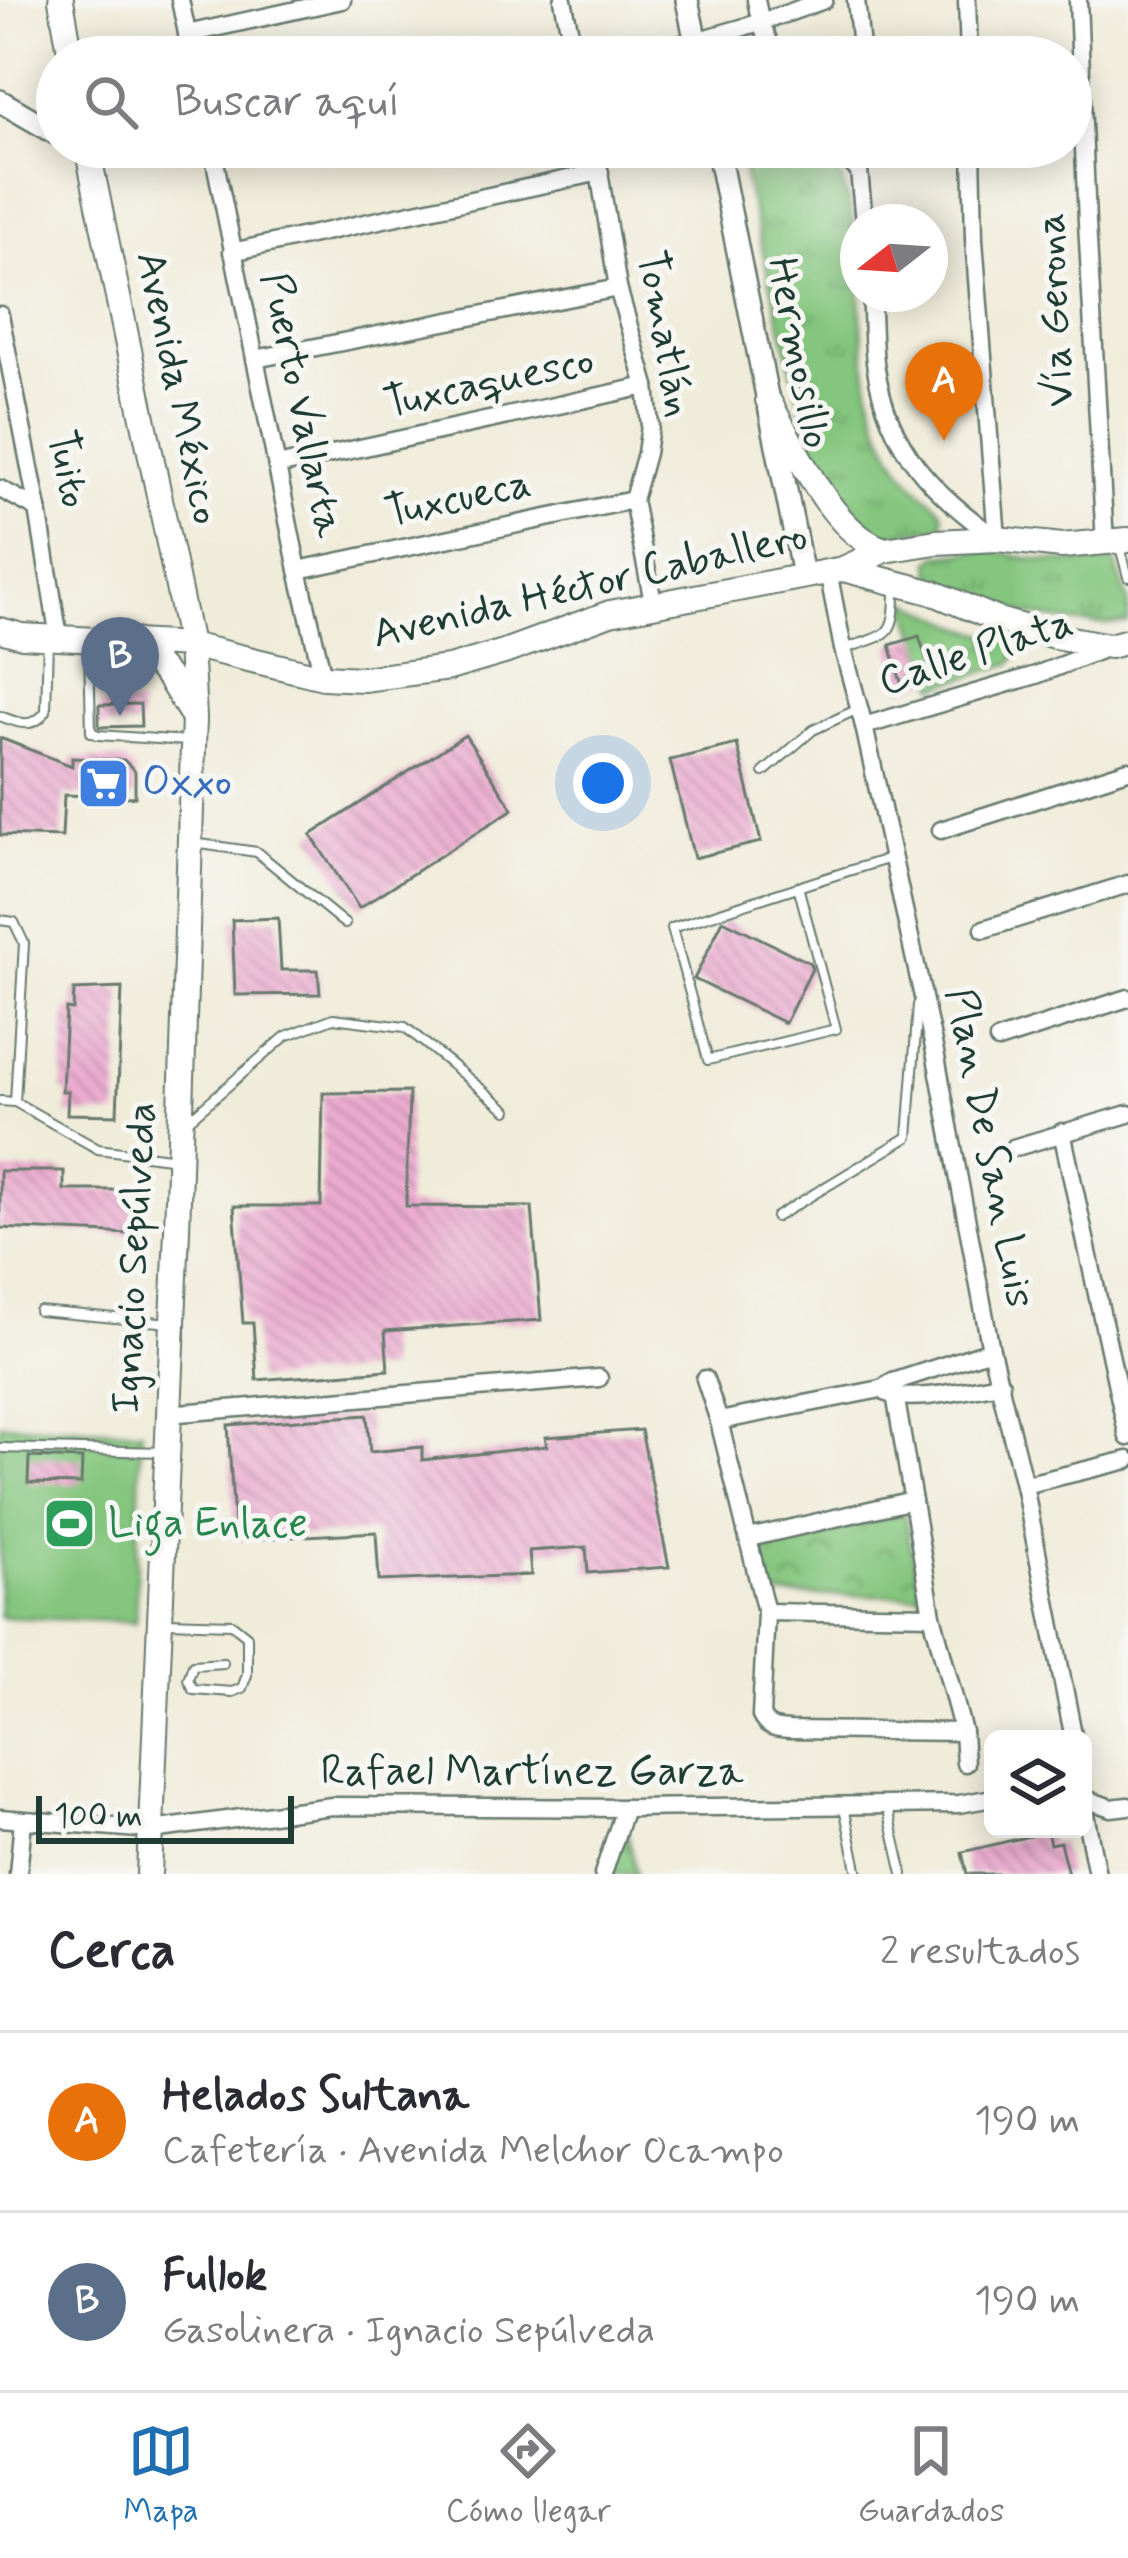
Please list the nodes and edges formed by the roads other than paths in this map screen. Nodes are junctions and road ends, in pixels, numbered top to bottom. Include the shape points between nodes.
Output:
1 (61, 0) edge
2 (180, 0) edge
3 (341, 0) edge
4 (563, 0) edge
5 (687, 0) edge
6 (756, 0) edge
7 (824, 0) edge
8 (856, 0) edge
9 (968, 0) edge
10 (1078, 0) edge
11 (761, 24) junction
12 (187, 34) joint
13 (67, 36) edge
14 (571, 36) edge
15 (695, 36) edge
16 (732, 36) edge
17 (766, 36) edge
18 (860, 36) edge
19 (969, 36) edge
20 (1079, 36) edge
21 (0, 101) edge
22 (36, 122) edge
23 (89, 168) edge
24 (216, 168) edge
25 (599, 168) edge
26 (721, 168) edge
27 (856, 168) edge
28 (859, 168) edge
29 (972, 168) edge
30 (1085, 168) edge
31 (859, 171) junction
32 (600, 172) junction
33 (862, 204) edge
34 (232, 252) junction
35 (618, 288) junction
36 (872, 312) edge
37 (0, 315) edge
38 (254, 359) junction
39 (646, 386) junction
40 (768, 400) junction
41 (277, 466) junction
42 (0, 489) edge
43 (633, 500) junction
44 (38, 509) junction
45 (997, 539) junction
46 (936, 542) junction
47 (1118, 542) edge
48 (885, 550) junction
49 (298, 570) junction
50 (825, 572) junction
51 (1128, 577) edge
52 (895, 585) junction
53 (934, 593) junction
54 (653, 602) junction
55 (0, 630) edge
56 (54, 638) junction
57 (88, 638) junction
58 (135, 641) junction
59 (1119, 644) edge
60 (190, 645) junction
61 (843, 649) junction
62 (323, 677) junction
63 (0, 716) edge
64 (861, 717) junction
65 (125, 727) dead end
66 (194, 730) junction
67 (134, 738) junction
68 (1128, 770) edge
69 (764, 772) dead end
70 (941, 830) dead end
71 (190, 842) junction
72 (893, 858) junction
73 (1128, 884) edge
74 (798, 886) junction
75 (0, 920) edge
76 (345, 924) dead end
77 (984, 929) dead end
78 (920, 986) junction
79 (1128, 998) edge
80 (998, 1040) dead end
81 (0, 1101) edge
82 (15, 1102) junction
83 (508, 1110) dead end
84 (1128, 1114) edge
85 (181, 1127) junction
86 (1062, 1132) junction
87 (1013, 1148) dead end
88 (179, 1159) junction
89 (776, 1216) dead end
90 (39, 1310) dead end
91 (172, 1323) junction
92 (991, 1350) junction
93 (599, 1378) dead end
94 (705, 1379) dead end
95 (1001, 1384) junction
96 (890, 1390) junction
97 (167, 1414) junction
98 (719, 1421) junction
99 (1128, 1437) edge
100 (0, 1448) edge
101 (166, 1452) junction
102 (1128, 1460) edge
103 (1024, 1485) junction
104 (913, 1501) junction
105 (748, 1538) junction
106 (766, 1612) junction
107 (932, 1615) junction
108 (159, 1622) junction
109 (224, 1663) dead end
110 (1073, 1730) edge
111 (963, 1732) junction
112 (965, 1763) dead end
113 (984, 1800) edge
114 (1092, 1803) edge
115 (887, 1805) junction
116 (844, 1806) junction
117 (1128, 1806) edge
118 (625, 1808) junction
119 (0, 1818) edge
120 (23, 1820) junction
121 (152, 1830) junction
122 (1090, 1838) edge
123 (19, 1874) edge
124 (149, 1874) edge
125 (604, 1874) edge
126 (858, 1874) edge
127 (903, 1874) edge
128 (1097, 1874) edge

1 - 13 main road
2 - 12 street
3 - 12 street
4 - 14 street
5 - 15 street
6 - 11 street
7 - 11 street
8 - 18 street
9 - 19 street
10 - 20 street, Vía Gerona
11 - 16 street
11 - 17 street
21 - 22 street
23 - 60 main road, Avenida México
24 - 34 street, Puerto Vallarta
25 - 32 street, Tomatlán
26 - 40 street, Hermosillo
27 - 31 street
28 - 31 street
29 - 45 street
30 - 47 street, Vía Gerona
31 - 33 street
32 - 34 street
32 - 35 street, Tomatlán
34 - 38 street, Puerto Vallarta
35 - 38 street
35 - 39 street, Tomatlán
36 - 45 street via 876,369 894,433 921,476
37 - 44 street, Tuito
38 - 41 street, Puerto Vallarta
39 - 41 street, Tuxcaquesco
39 - 43 street, Tomatlán via 650,426
40 - 48 main road via 835,512
40 - 50 street, Hermosillo
41 - 49 street, Puerto Vallarta
42 - 44 street
43 - 49 street, Tuxcueca
43 - 54 street, Tomatlán
44 - 56 street, Tuito
45 - 46 main road, Avenida Héctor Caballero
45 - 47 main road, Avenida Héctor Caballero
46 - 48 main road, Avenida Héctor Caballero
46 - 53 main road via 926,563
47 - 51 lane
48 - 50 main road, Avenida Héctor Caballero
49 - 62 street, Puerto Vallarta
50 - 52 main road
50 - 54 main road, Avenida Héctor Caballero
50 - 61 street, Plan De San Luis
52 - 53 main road
52 - 61 lane via 890,628
53 - 59 main road via 1054,636
54 - 62 main road, Avenida Héctor Caballero via 449,668
55 - 56 main road, Avenida Héctor Caballero
56 - 57 main road, Avenida Héctor Caballero
56 - 63 lane via 40,719 19,724
57 - 58 main road, Avenida Héctor Caballero
57 - 67 lane via 89,728
58 - 60 main road, Avenida Héctor Caballero
58 - 66 main road via 169,678
59 - 64 street, Calle Plata via 1036,675
60 - 62 main road, Avenida Héctor Caballero
60 - 66 main road, Ignacio Sepúlveda
61 - 64 street, Plan De San Luis
64 - 69 lane via 813,730
64 - 72 street, Plan De San Luis
65 - 67 lane
66 - 67 lane
66 - 71 main road, Ignacio Sepúlveda
68 - 70 street
71 - 76 lane via 257,852
71 - 85 main road, Ignacio Sepúlveda
72 - 74 lane
72 - 78 street, Plan De San Luis
73 - 77 street
74 - 74 lane via 836,1029 708,1060 672,928
75 - 82 lane via 14,922 24,943
78 - 89 lane via 908,1138
78 - 92 street, Plan De San Luis
79 - 80 street
81 - 82 lane
82 - 88 lane via 98,1149
83 - 85 lane via 405,1027 333,1018 286,1036
84 - 86 street
85 - 88 main road, Ignacio Sepúlveda
86 - 87 street
86 - 99 street
88 - 91 main road, Ignacio Sepúlveda
90 - 91 lane
91 - 97 main road, Ignacio Sepúlveda
92 - 95 street, Plan De San Luis
92 - 96 street
93 - 97 street
94 - 98 street
95 - 96 street
95 - 103 street, Plan De San Luis
96 - 98 street
96 - 104 street
97 - 101 main road, Ignacio Sepúlveda
98 - 105 street
100 - 101 lane
101 - 108 main road, Ignacio Sepúlveda
102 - 103 street
103 - 110 street, Plan De San Luis
104 - 105 street
104 - 107 street
105 - 106 street
106 - 107 street
106 - 111 street via 764,1724
107 - 111 street
108 - 109 lane via 222,1622 244,1631 242,1688 193,1689 193,1665
108 - 121 main road, Ignacio Sepúlveda
111 - 112 street
113 - 115 street, Rafael Martínez Garza
114 - 117 street
115 - 116 street, Rafael Martínez Garza
115 - 127 lane
116 - 118 street, Rafael Martínez Garza
116 - 126 lane
118 - 121 street, Rafael Martínez Garza via 332,1806
118 - 125 street
119 - 120 street, Rafael Martínez Garza
120 - 121 street, Rafael Martínez Garza
120 - 123 street
121 - 124 main road, Ignacio Sepúlveda
122 - 128 street

